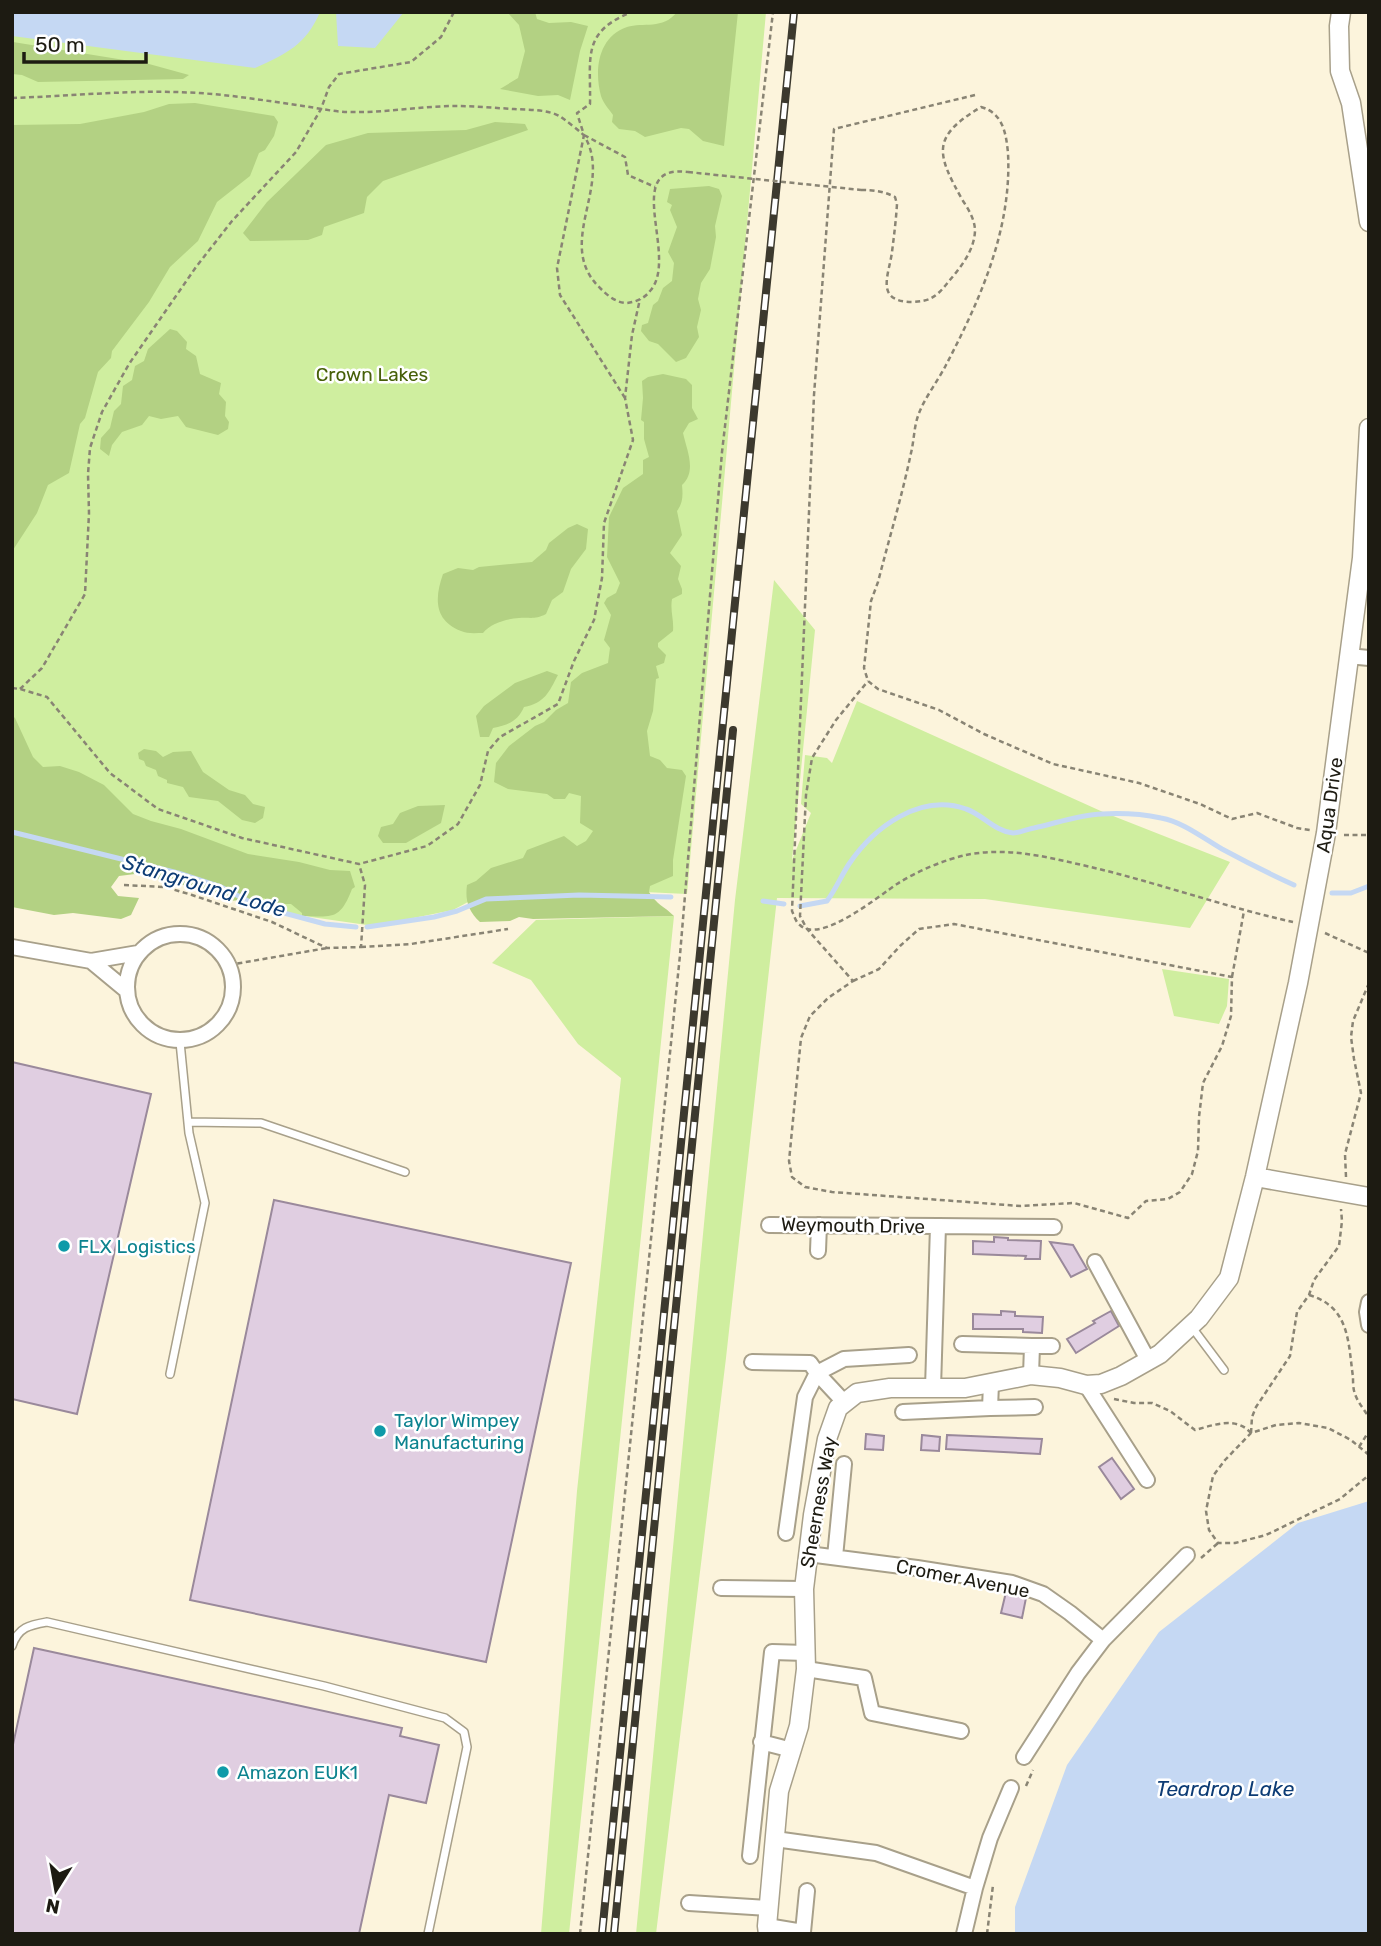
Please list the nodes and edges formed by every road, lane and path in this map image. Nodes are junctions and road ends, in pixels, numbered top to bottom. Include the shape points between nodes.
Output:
1 (454, 12) edge
2 (632, 12) edge
3 (773, 12) edge
4 (1341, 12) edge
5 (975, 95) dead end
6 (12, 98) edge
7 (321, 109) junction
8 (584, 135) junction
9 (654, 187) junction
10 (1369, 222) edge
11 (640, 299) junction
12 (625, 398) junction
13 (1369, 426) edge
14 (1365, 558) edge
15 (1348, 656) junction
16 (1369, 658) edge
17 (868, 681) junction
18 (12, 688) edge
19 (20, 689) junction
20 (1326, 833) junction
21 (1369, 835) edge
22 (359, 864) junction
23 (124, 885) dead end
24 (1244, 911) junction
25 (1309, 925) junction
26 (508, 929) dead end
27 (807, 929) junction
28 (12, 947) edge
29 (361, 947) junction
30 (327, 948) junction
31 (138, 953) junction
32 (1369, 953) edge
33 (91, 961) junction
34 (229, 965) junction
35 (1232, 977) junction
36 (853, 981) junction
37 (1369, 983) edge
38 (126, 990) junction
39 (180, 1041) junction
40 (188, 1122) junction
41 (405, 1172) dead end
42 (1255, 1177) junction
43 (1339, 1191) junction
44 (1369, 1197) edge
45 (769, 1224) dead end
46 (819, 1225) junction
47 (938, 1226) junction
48 (1055, 1227) dead end
49 (818, 1251) dead end
50 (1095, 1262) dead end
51 (1309, 1295) junction
52 (1369, 1302) edge
53 (1369, 1325) edge
54 (1191, 1326) junction
55 (962, 1344) dead end
56 (1032, 1346) junction
57 (1052, 1346) dead end
58 (909, 1355) dead end
59 (1148, 1360) junction
60 (752, 1362) dead end
61 (1224, 1370) dead end
62 (817, 1373) junction
63 (170, 1374) dead end
64 (1031, 1375) junction
65 (992, 1384) junction
66 (1093, 1384) junction
67 (933, 1388) junction
68 (845, 1402) junction
69 (1035, 1407) dead end
70 (990, 1408) junction
71 (903, 1412) dead end
72 (1369, 1419) edge
73 (1369, 1431) edge
74 (1251, 1433) junction
75 (1359, 1447) junction
76 (1369, 1455) edge
77 (844, 1464) dead end
78 (1369, 1475) edge
79 (1147, 1480) dead end
80 (786, 1533) dead end
81 (1218, 1543) junction
82 (808, 1554) junction
83 (835, 1557) junction
84 (1193, 1557) joint
85 (722, 1588) dead end
86 (804, 1589) junction
87 (1103, 1640) junction
88 (12, 1646) edge
89 (806, 1661) junction
90 (961, 1731) dead end
91 (761, 1742) junction
92 (792, 1749) junction
93 (1029, 1762) joint
94 (1017, 1790) joint
95 (775, 1839) junction
96 (750, 1856) dead end
97 (993, 1880) dead end
98 (975, 1888) junction
99 (807, 1891) dead end
100 (689, 1903) dead end
101 (768, 1923) edge
102 (428, 1934) edge
103 (579, 1934) edge
104 (964, 1934) edge
105 (987, 1934) edge

1 - 7 path via 441,37 411,62 339,74
2 - 8 path via 602,29 591,46 590,104 577,113
3 - 103 path via 722,452 680,955
4 - 10 street via 1340,71 1351,103
5 - 27 path via 834,130 813,436 792,911 799,925
6 - 7 path via 153,91
7 - 8 path via 352,113 454,106 531,110 559,116
7 - 19 path via 296,152 196,267 102,412 90,448 86,594 42,668
8 - 9 path via 625,157 628,175
8 - 11 path via 593,169 581,255 587,271 611,298 626,303
8 - 12 path via 557,268 560,295
9 - 11 path via 659,276 652,290
9 - 17 path, bridge via 659,177 676,171 884,192 895,197 897,204 886,284 890,294 905,302 928,301 958,270 975,233 970,212 946,168 943,140 951,128 981,107 991,109 1002,121 1009,169 1005,208 982,291 918,416 871,601 864,668
11 - 12 path
12 - 22 path via 633,440 604,523 602,579 594,620 558,704 500,737 488,751 480,785 458,824 427,846
13 - 14 street, Aqua Drive
14 - 15 street, Aqua Drive
15 - 16 street
15 - 20 street, Aqua Drive
17 - 20 path via 1053,764 1139,783 1232,819 1257,813
17 - 27 path via 812,758 800,916
18 - 19 path
19 - 22 path via 47,697 110,773 158,809 242,838
20 - 21 path
20 - 25 street, Aqua Drive
22 - 29 path via 365,885
23 - 30 path via 165,887 192,895 272,922
24 - 25 path
24 - 27 path via 1118,873 1007,851 965,856 929,868 824,929
24 - 35 path
25 - 32 path
25 - 42 street, Aqua Drive
26 - 29 path
27 - 36 path
28 - 33 street
29 - 30 path
30 - 34 path
31 - 33 street
31 - 34 street via 160,937 187,934 212,944
31 - 38 street via 128,970
33 - 38 street
34 - 39 street via 234,991 226,1017 206,1035
35 - 36 path via 954,924 919,929 879,969
35 - 36 path via 1231,1016 1203,1083 1192,1174 1180,1192 1168,1199 1146,1200 1128,1218 1074,1203 1021,1206 832,1192 805,1187 792,1177 789,1161 801,1038 810,1016
37 - 43 path via 1353,1021 1352,1048 1361,1093 1345,1154 1346,1180
38 - 39 street via 134,1016 153,1035
39 - 40 lane
40 - 41 lane via 261,1123
40 - 63 lane via 205,1203
42 - 43 street
42 - 54 street via 1229,1278
43 - 44 street
43 - 51 path via 1339,1246 1314,1280
45 - 46 street, Weymouth Drive
46 - 47 street, Weymouth Drive
46 - 49 street
47 - 48 street, Weymouth Drive
47 - 67 street, Weymouth Drive
50 - 59 street
51 - 72 path via 1332,1306 1344,1325 1355,1395
51 - 74 path via 1297,1312 1290,1356 1256,1407
52 - 53 street
54 - 59 street
54 - 61 lane
55 - 56 street
56 - 57 street
56 - 64 street
58 - 62 street via 844,1360
59 - 66 street via 1121,1376
60 - 62 street via 810,1363
62 - 68 street
62 - 80 street via 805,1397
64 - 65 street
64 - 66 street
65 - 67 street
65 - 70 street
66 - 74 path via 1110,1398 1152,1403 1170,1411 1195,1430 1234,1423
66 - 79 street
67 - 68 street via 857,1393
68 - 82 street, Sheerness Way via 838,1408 827,1439
69 - 70 street
70 - 71 street
73 - 75 path
74 - 75 path via 1299,1423 1328,1428
74 - 81 path via 1213,1476 1206,1511 1209,1530
75 - 76 path
77 - 83 street, Sheerness Way
78 - 81 path via 1340,1499 1266,1535
81 - 84 path
82 - 83 street, Cromer Avenue
82 - 86 street, Sheerness Way
83 - 87 street, Cromer Avenue via 1012,1583 1043,1594
84 - 87 street
85 - 86 street, Sheerness Way
86 - 89 street, Sheerness Way
87 - 93 street via 1077,1673
88 - 102 lane via 26,1626 47,1622 445,1718 464,1732 467,1747
89 - 90 street via 864,1678 872,1713
89 - 91 street via 772,1652
89 - 92 street, Sheerness Way
91 - 92 street
91 - 96 street
92 - 95 street, Sheerness Way via 779,1791
93 - 94 path
94 - 98 street via 990,1838
95 - 98 street via 876,1853
95 - 101 street, Sheerness Way
97 - 105 path
98 - 104 street
99 - 101 street via 803,1932
100 - 101 street

